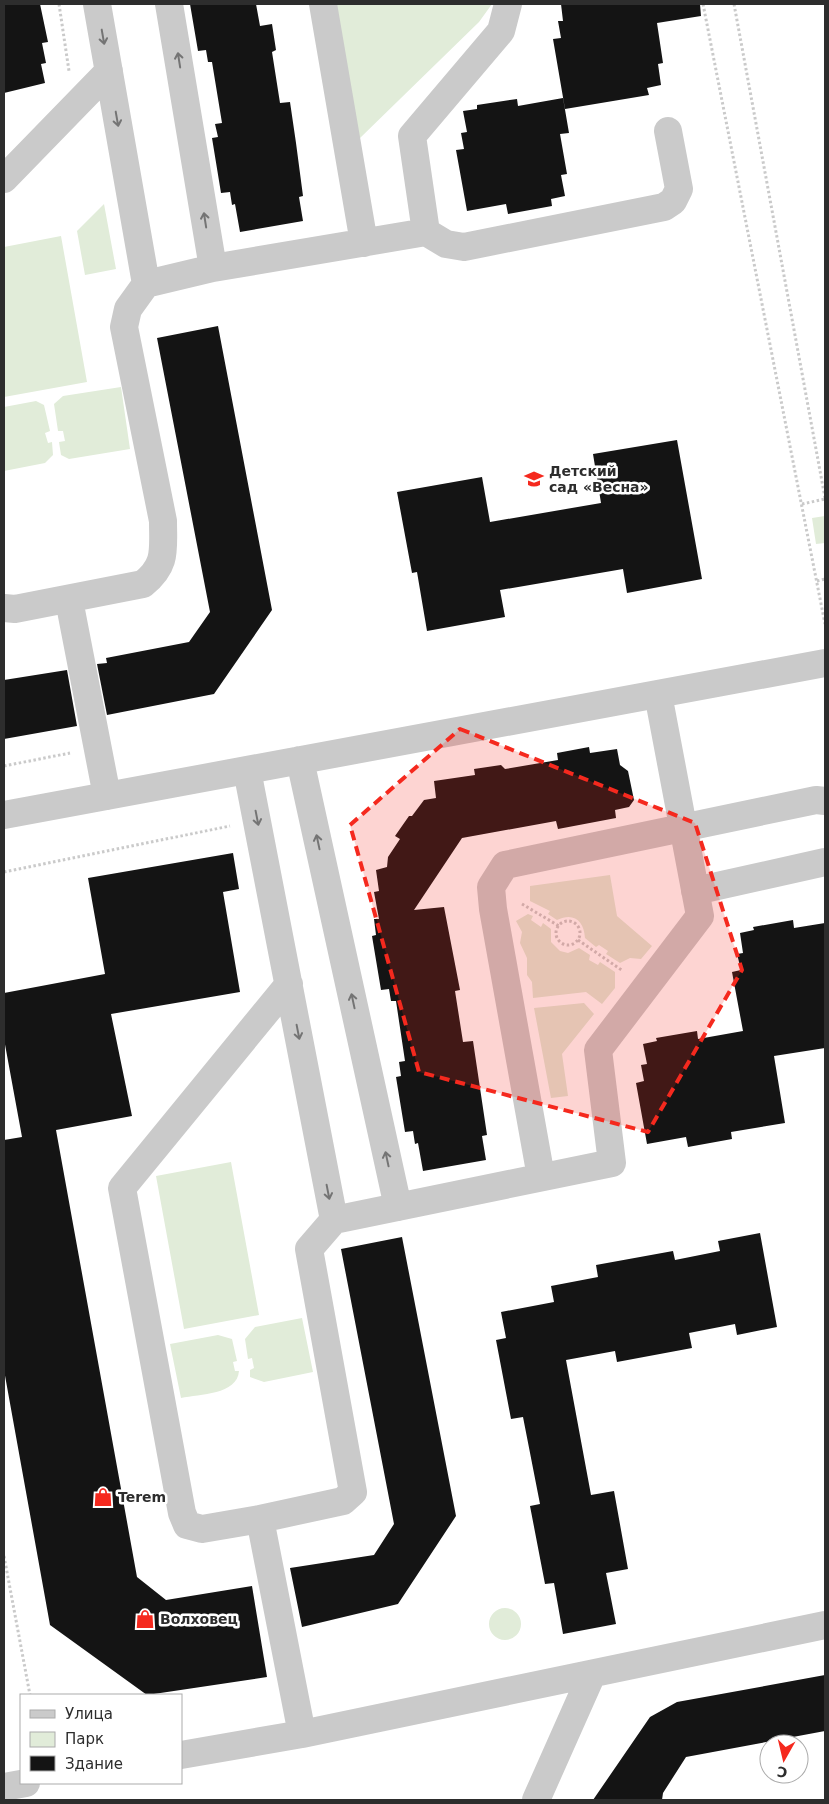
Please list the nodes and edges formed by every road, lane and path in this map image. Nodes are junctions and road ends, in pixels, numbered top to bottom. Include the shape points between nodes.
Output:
1 (59, 4) edge
2 (97, 4) edge
3 (170, 4) edge
4 (323, 4) edge
5 (508, 4) edge
6 (702, 4) edge
7 (734, 4) edge
8 (109, 71) junction
9 (70, 73) dead end
10 (668, 131) dead end
11 (4, 179) edge
12 (426, 232) junction
13 (364, 243) junction
14 (214, 268) junction
15 (146, 284) junction
16 (825, 499) edge
17 (802, 504) junction
18 (825, 579) edge
19 (817, 581) junction
20 (70, 600) junction
21 (4, 608) edge
22 (825, 624) edge
23 (825, 663) edge
24 (658, 694) junction
25 (98, 748) junction
26 (300, 760) junction
27 (4, 766) edge
28 (247, 770) junction
29 (107, 796) junction
30 (825, 801) edge
31 (4, 815) edge
32 (257, 820) junction
33 (683, 826) junction
34 (825, 862) edge
35 (4, 872) edge
36 (695, 891) junction
37 (522, 904) dead end
38 (559, 926) junction
39 (289, 984) junction
40 (541, 1177) junction
41 (398, 1207) junction
42 (334, 1220) junction
43 (260, 1519) junction
44 (4, 1556) edge
45 (825, 1625) edge
46 (592, 1674) junction
47 (30, 1694) edge
48 (302, 1734) junction
49 (182, 1755) edge
50 (20, 1784) edge
51 (4, 1787) edge
52 (536, 1800) edge

1 - 9 path
2 -> 8 street
14 -> 3 street
4 - 13 street
5 - 12 street via 501,31 412,136
6 - 17 path
7 - 16 path
8 - 11 street
8 -> 15 street
10 - 12 street via 679,189 673,202 664,207 464,247 446,244
12 - 13 street
13 - 14 street
14 - 15 street
15 - 20 street via 128,309 124,327 162,521 163,552 157,573 143,584
16 - 17 path
17 - 19 path
18 - 19 path
19 - 22 path
20 - 21 street
20 - 25 street
23 - 24 street
24 - 26 street
24 - 33 street
25 - 27 path
25 - 29 street
26 - 28 street
41 -> 26 street
28 - 29 street
28 -> 32 street
29 - 31 street
30 - 33 street via 816,800
32 - 35 path
32 - 39 street
33 - 36 street
33 - 40 street via 505,865 491,887
34 - 36 street
36 - 40 street via 700,916 598,1050 612,1163
37 - 38 path
38 - 38 path via 568,921 575,923 580,929 578,940 567,944 560,941 556,934
39 -> 42 street
39 - 43 street via 122,1188 182,1513 187,1525 202,1529
40 - 41 street
41 - 42 street
42 - 43 street via 309,1249 353,1492 342,1501
43 - 48 street
44 - 47 path
45 - 46 street
46 - 48 street
46 - 52 street
48 - 49 street
50 - 51 street

